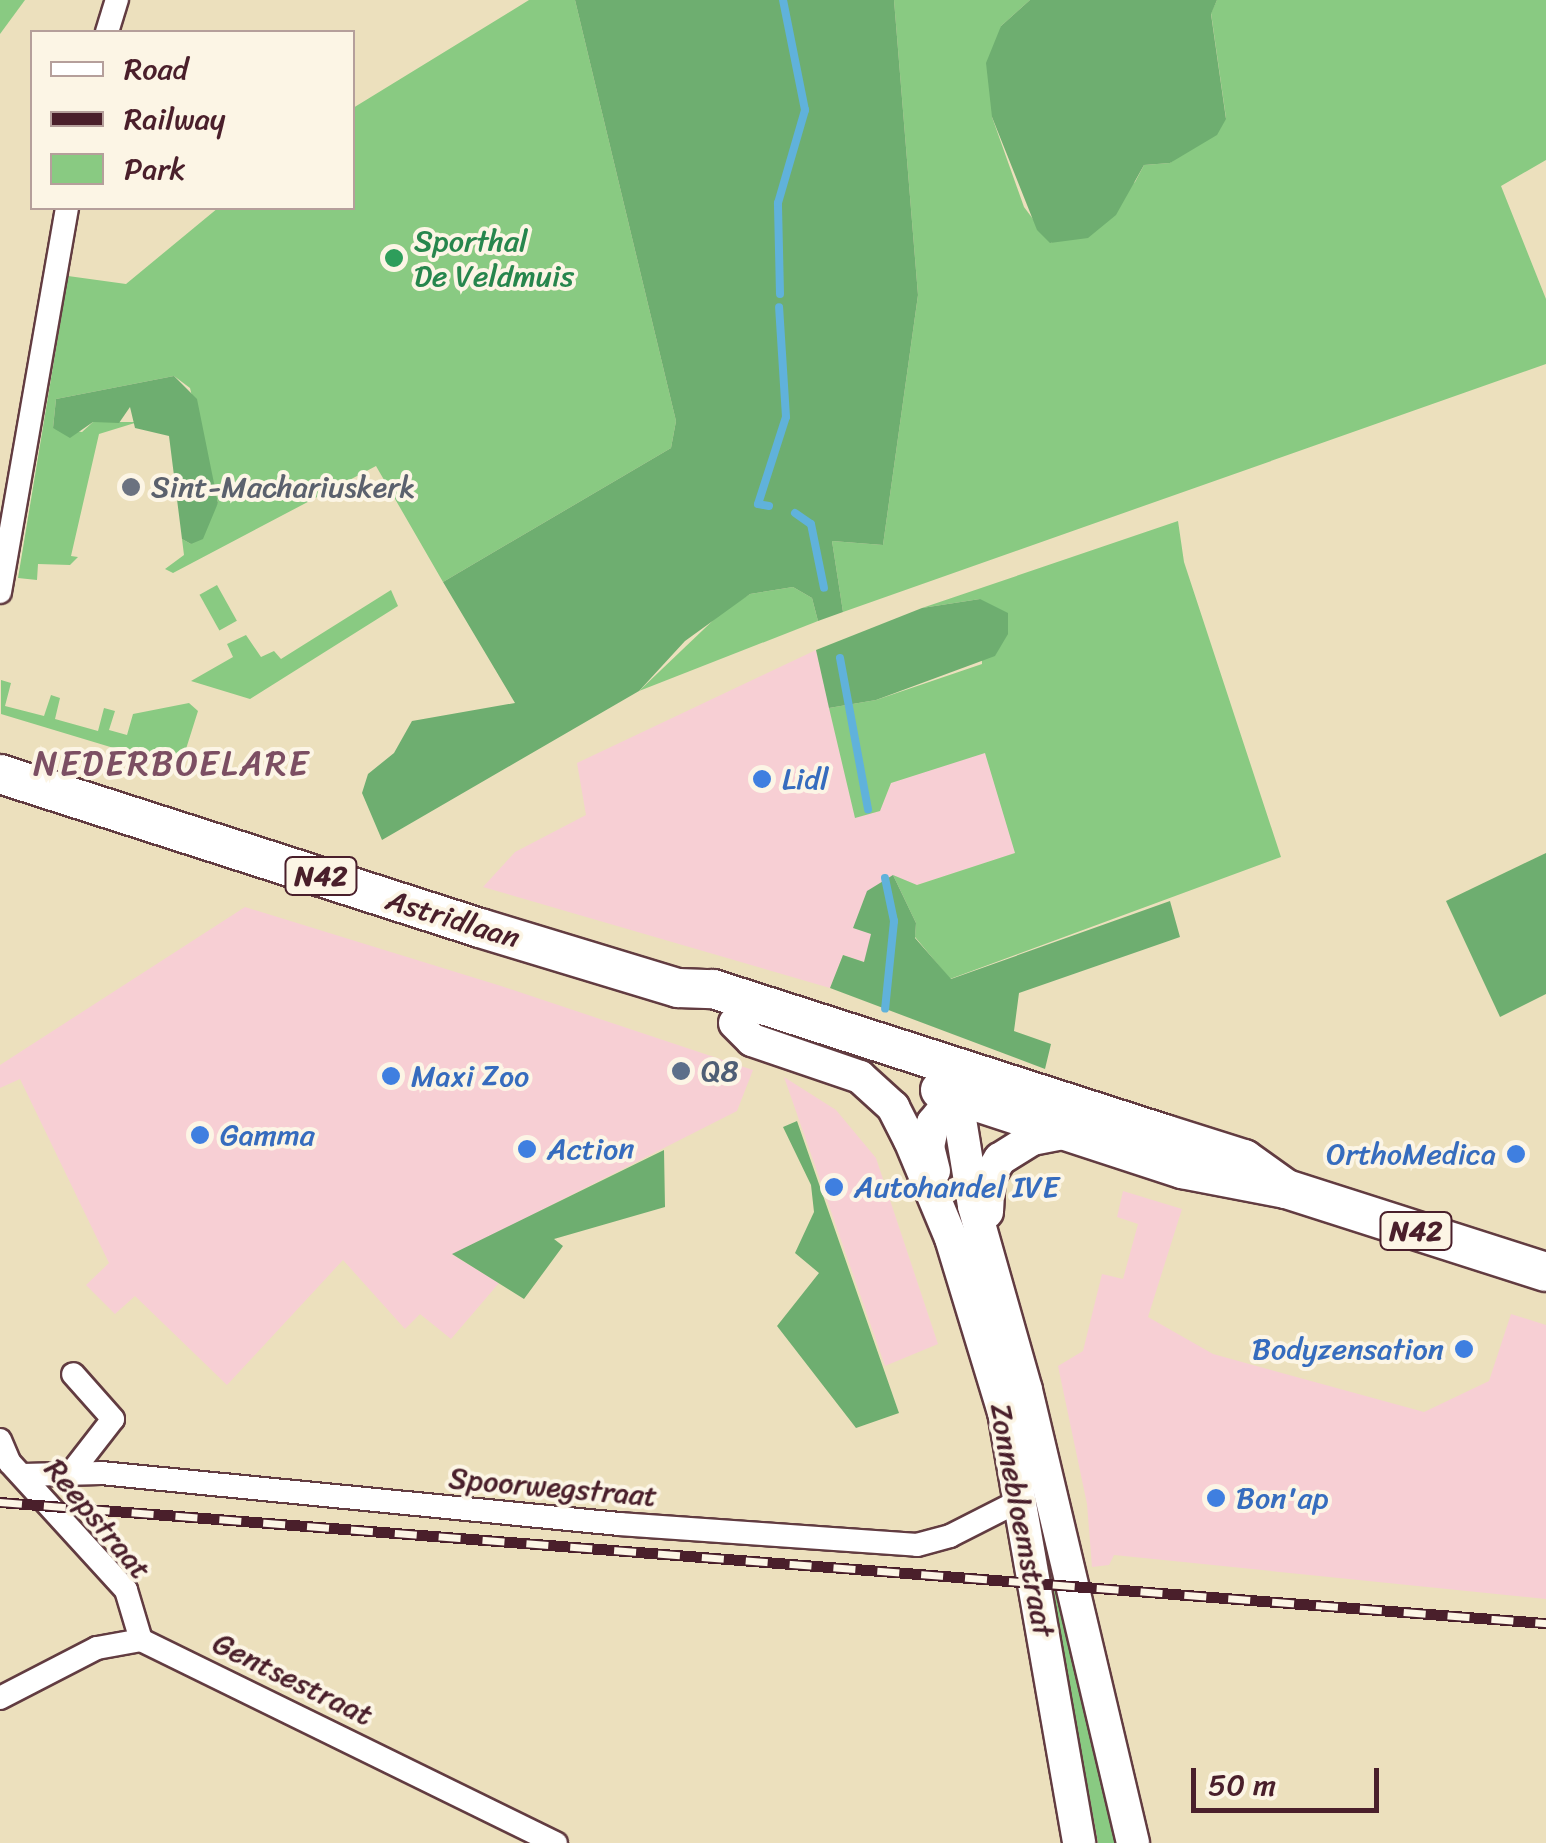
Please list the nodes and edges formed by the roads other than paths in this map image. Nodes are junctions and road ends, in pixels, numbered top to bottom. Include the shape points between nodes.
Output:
1 (117, 0) edge
2 (108, 30) edge
3 (67, 210) edge
4 (0, 592) edge
5 (0, 774) edge
6 (678, 988) junction
7 (735, 1023) junction
8 (958, 1094) junction
9 (1069, 1132) junction
10 (1286, 1189) junction
11 (937, 1205) junction
12 (984, 1226) junction
13 (1546, 1272) edge
14 (73, 1374) dead end
15 (0, 1440) edge
16 (71, 1473) junction
17 (23, 1475) junction
18 (1022, 1500) junction
19 (141, 1640) junction
20 (0, 1698) edge
21 (556, 1843) edge
22 (1080, 1843) edge
23 (1134, 1843) edge

1 - 2 street
3 - 4 street
5 - 6 main road, Astridlaan / N42
6 - 7 main road, Astridlaan / N42
6 - 8 main road, Astridlaan / N42 via 714,989
7 - 8 main road, Astridlaan / N42
7 - 11 main road via 752,1040 860,1077 892,1108
8 - 9 main road, Astridlaan / N42
8 - 10 main road, Astridlaan / N42 via 1013,1086 1244,1159
8 - 11 main road via 928,1136
8 - 12 main road, Zonnebloemstraat via 974,1206
9 - 10 main road, Astridlaan / N42 via 1230,1182
9 - 12 main road via 1032,1139 1000,1159 989,1177
10 - 13 main road, Astridlaan / N42
11 - 18 main road, Zonnebloemstraat via 1004,1412
12 - 23 main road, Zonnebloemstraat
14 - 16 street via 113,1420
15 - 17 street, Reepstraat
16 - 17 street, Spoorwegstraat
16 - 18 street, Spoorwegstraat via 916,1545 950,1536
17 - 19 street, Reepstraat via 126,1590
18 - 22 main road, Zonnebloemstraat
19 - 20 street via 97,1648
19 - 21 street, Gentsestraat

